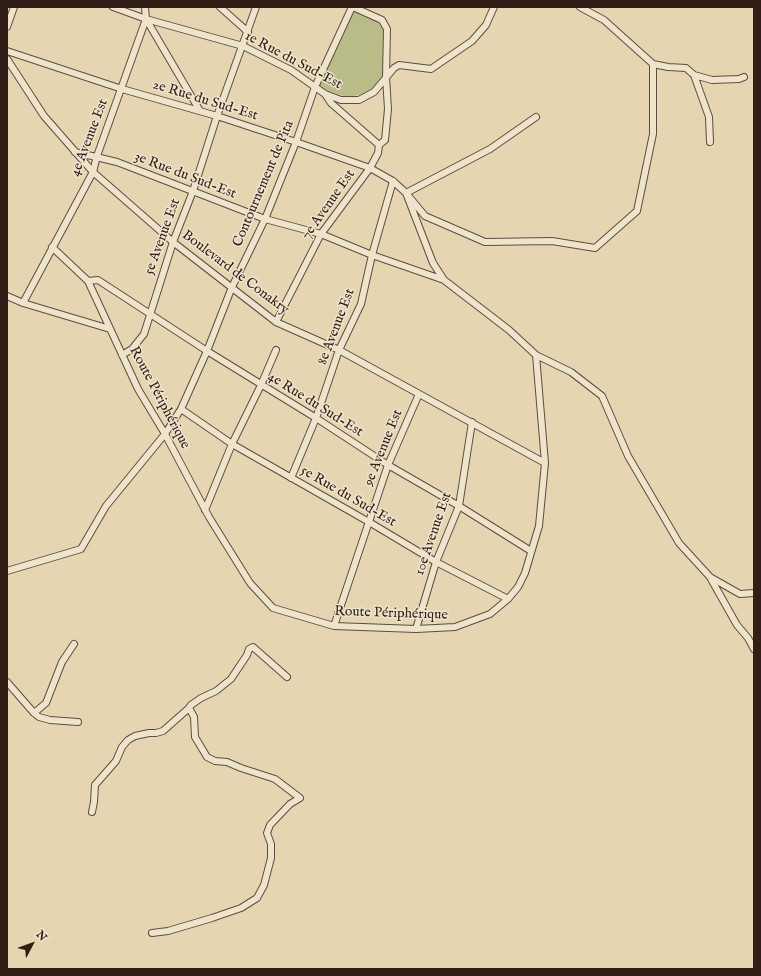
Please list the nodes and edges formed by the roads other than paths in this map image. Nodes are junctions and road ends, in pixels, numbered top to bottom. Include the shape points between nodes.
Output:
1 (14, 7) edge
2 (113, 7) edge
3 (145, 7) edge
4 (220, 7) edge
5 (256, 7) edge
6 (352, 7) edge
7 (494, 7) edge
8 (580, 7) edge
9 (146, 19) junction
10 (7, 28) edge
11 (248, 32) junction
12 (243, 46) junction
13 (7, 51) edge
14 (7, 59) edge
15 (653, 64) junction
16 (694, 75) junction
17 (386, 77) junction
18 (744, 77) dead end
19 (314, 87) junction
20 (122, 89) junction
21 (325, 94) junction
22 (200, 111) junction
23 (217, 116) junction
24 (536, 116) dead end
25 (296, 142) junction
26 (710, 142) dead end
27 (379, 145) junction
28 (75, 152) junction
29 (97, 156) junction
30 (370, 168) junction
31 (93, 172) junction
32 (393, 181) junction
33 (193, 191) junction
34 (406, 193) junction
35 (265, 219) junction
36 (320, 234) junction
37 (173, 242) junction
38 (52, 247) junction
39 (372, 255) junction
40 (444, 280) junction
41 (88, 281) junction
42 (232, 287) junction
43 (7, 296) edge
44 (23, 303) junction
45 (150, 312) junction
46 (276, 322) junction
47 (110, 329) junction
48 (276, 350) dead end
49 (339, 350) junction
50 (207, 351) junction
51 (122, 355) junction
52 (536, 355) junction
53 (261, 385) junction
54 (419, 394) junction
55 (180, 409) junction
56 (316, 418) junction
57 (472, 422) junction
58 (165, 434) junction
59 (232, 444) junction
60 (545, 463) junction
61 (388, 465) junction
62 (291, 478) junction
63 (459, 506) junction
64 (205, 510) junction
65 (369, 522) junction
66 (531, 551) junction
67 (436, 562) junction
68 (7, 571) edge
69 (710, 577) junction
70 (754, 593) edge
71 (508, 599) junction
72 (334, 626) junction
73 (416, 629) junction
74 (74, 644) dead end
75 (754, 649) edge
76 (287, 677) dead end
77 (7, 682) edge
78 (189, 708) junction
79 (34, 713) junction
80 (78, 722) dead end
81 (92, 812) dead end
82 (152, 933) dead end

1 - 10 street
2 - 9 street, 1e Rue du Sud-Est
3 - 9 street
4 - 11 street
5 - 11 street, 5e Avenue Est
6 - 17 street, 7e Avenue Est via 382,20 387,29
6 - 19 street, Contournement de Pita
7 - 17 street, 1e Rue du Sud-Est via 486,25 472,41 431,69 399,65
8 - 15 street via 604,20
9 - 12 street, 1e Rue du Sud-Est
9 - 20 street, 4e Avenue Est
9 - 22 street
11 - 12 street, 5e Avenue Est
12 - 19 street, 1e Rue du Sud-Est via 291,70
12 - 23 street, 5e Avenue Est
13 - 20 street, 2e Rue du Sud-Est
14 - 28 street, Boulevard de Conakry via 44,116
15 - 16 street via 686,68
15 - 34 street, 2e Rue du Sud-Est via 653,134 637,211 595,248 552,240 485,242 425,216
16 - 18 street via 712,80
16 - 26 street via 708,117
17 - 21 street, 1e Rue du Sud-Est via 374,92 359,100 341,100
17 - 27 street, 7e Avenue Est via 388,109 385,140
19 - 21 street, 1e Rue du Sud-Est
19 - 25 street, Contournement de Pita
20 - 22 street, 2e Rue du Sud-Est
20 - 29 street, 4e Avenue Est
21 - 27 street via 331,103
22 - 23 street, 2e Rue du Sud-Est
23 - 25 street, 2e Rue du Sud-Est
23 - 33 street, 5e Avenue Est
24 - 34 street via 490,149
25 - 30 street, 2e Rue du Sud-Est
25 - 35 street, Contournement de Pita
27 - 30 street, 7e Avenue Est
28 - 29 street, 3e Rue du Sud-Est
28 - 31 street, Boulevard de Conakry
29 - 31 street, 4e Avenue Est
29 - 33 street, 3e Rue du Sud-Est
30 - 32 street, 2e Rue du Sud-Est
30 - 36 street, 7e Avenue Est
31 - 37 street, Boulevard de Conakry
31 - 38 street, 4e Avenue Est
32 - 34 street, 2e Rue du Sud-Est
32 - 39 street, 8e Avenue Est
33 - 35 street, 3e Rue du Sud-Est
33 - 37 street, 5e Avenue Est
34 - 40 street via 433,263
35 - 36 street, 3e Rue du Sud-Est
35 - 42 street, Contournement de Pita
36 - 39 street, 3e Rue du Sud-Est
36 - 46 street, 7e Avenue Est
37 - 42 street, Boulevard de Conakry
37 - 45 street, 5e Avenue Est
38 - 41 street, Route Périphérique
38 - 44 street, 4e Avenue Est
39 - 40 street, 3e Rue du Sud-Est
39 - 49 street, 8e Avenue Est via 361,304
40 - 52 street via 509,330
41 - 45 street, 4e Rue du Sud-Est via 98,280
41 - 47 street, Route Périphérique
42 - 46 street, Boulevard de Conakry
42 - 50 street, Contournement de Pita
43 - 44 street
44 - 47 street
45 - 50 street, 4e Rue du Sud-Est
45 - 51 street, 5e Avenue Est via 144,334 132,349
46 - 49 street, Boulevard de Conakry
47 - 51 street, Route Périphérique
48 - 53 street
49 - 54 street, Boulevard de Conakry
49 - 56 street, 8e Avenue Est
50 - 53 street, 4e Rue du Sud-Est
50 - 55 street, Contournement de Pita
51 - 58 street, Route Périphérique via 138,389
52 - 60 street, Route Périphérique
52 - 69 street via 571,372 602,396 628,456 679,543
53 - 56 street, 4e Rue du Sud-Est
53 - 59 street
54 - 57 street, Boulevard de Conakry
54 - 61 street, 9e Avenue Est
55 - 58 street, Contournement de Pita
55 - 59 street, 5e Rue du Sud-Est
56 - 61 street, 4e Rue du Sud-Est
56 - 62 street, 8e Avenue Est
57 - 60 street, Boulevard de Conakry
57 - 63 street, 10e Avenue Est
58 - 64 street, Route Périphérique
58 - 68 street, Contournement de Pita via 106,506 81,549
59 - 62 street, 5e Rue du Sud-Est
59 - 64 street
60 - 66 street, Route Périphérique via 539,526
61 - 63 street, 4e Rue du Sud-Est
61 - 65 street, 9e Avenue Est
62 - 65 street, 5e Rue du Sud-Est
63 - 66 street, 4e Rue du Sud-Est
63 - 67 street, 10e Avenue Est
64 - 72 street, Route Périphérique via 250,583 273,608
65 - 67 street, 5e Rue du Sud-Est
65 - 72 street, 9e Avenue Est
66 - 71 street, Route Périphérique via 525,574 518,588
67 - 71 street, 5e Rue du Sud-Est
67 - 73 street, 10e Avenue Est
69 - 70 street via 740,594
69 - 75 street
71 - 73 street, Route Périphérique via 490,614 455,627
72 - 73 street, Route Périphérique
74 - 79 street via 62,662 46,703
76 - 78 street via 253,647 249,649 231,679
77 - 79 street
78 - 81 street via 163,731 135,736 128,740 116,761 95,784
78 - 82 street via 194,717 195,737 207,757 274,779 300,798 290,804 270,825 267,833 271,844 271,858 264,885 257,898 240,908 212,918
79 - 80 street via 50,720

